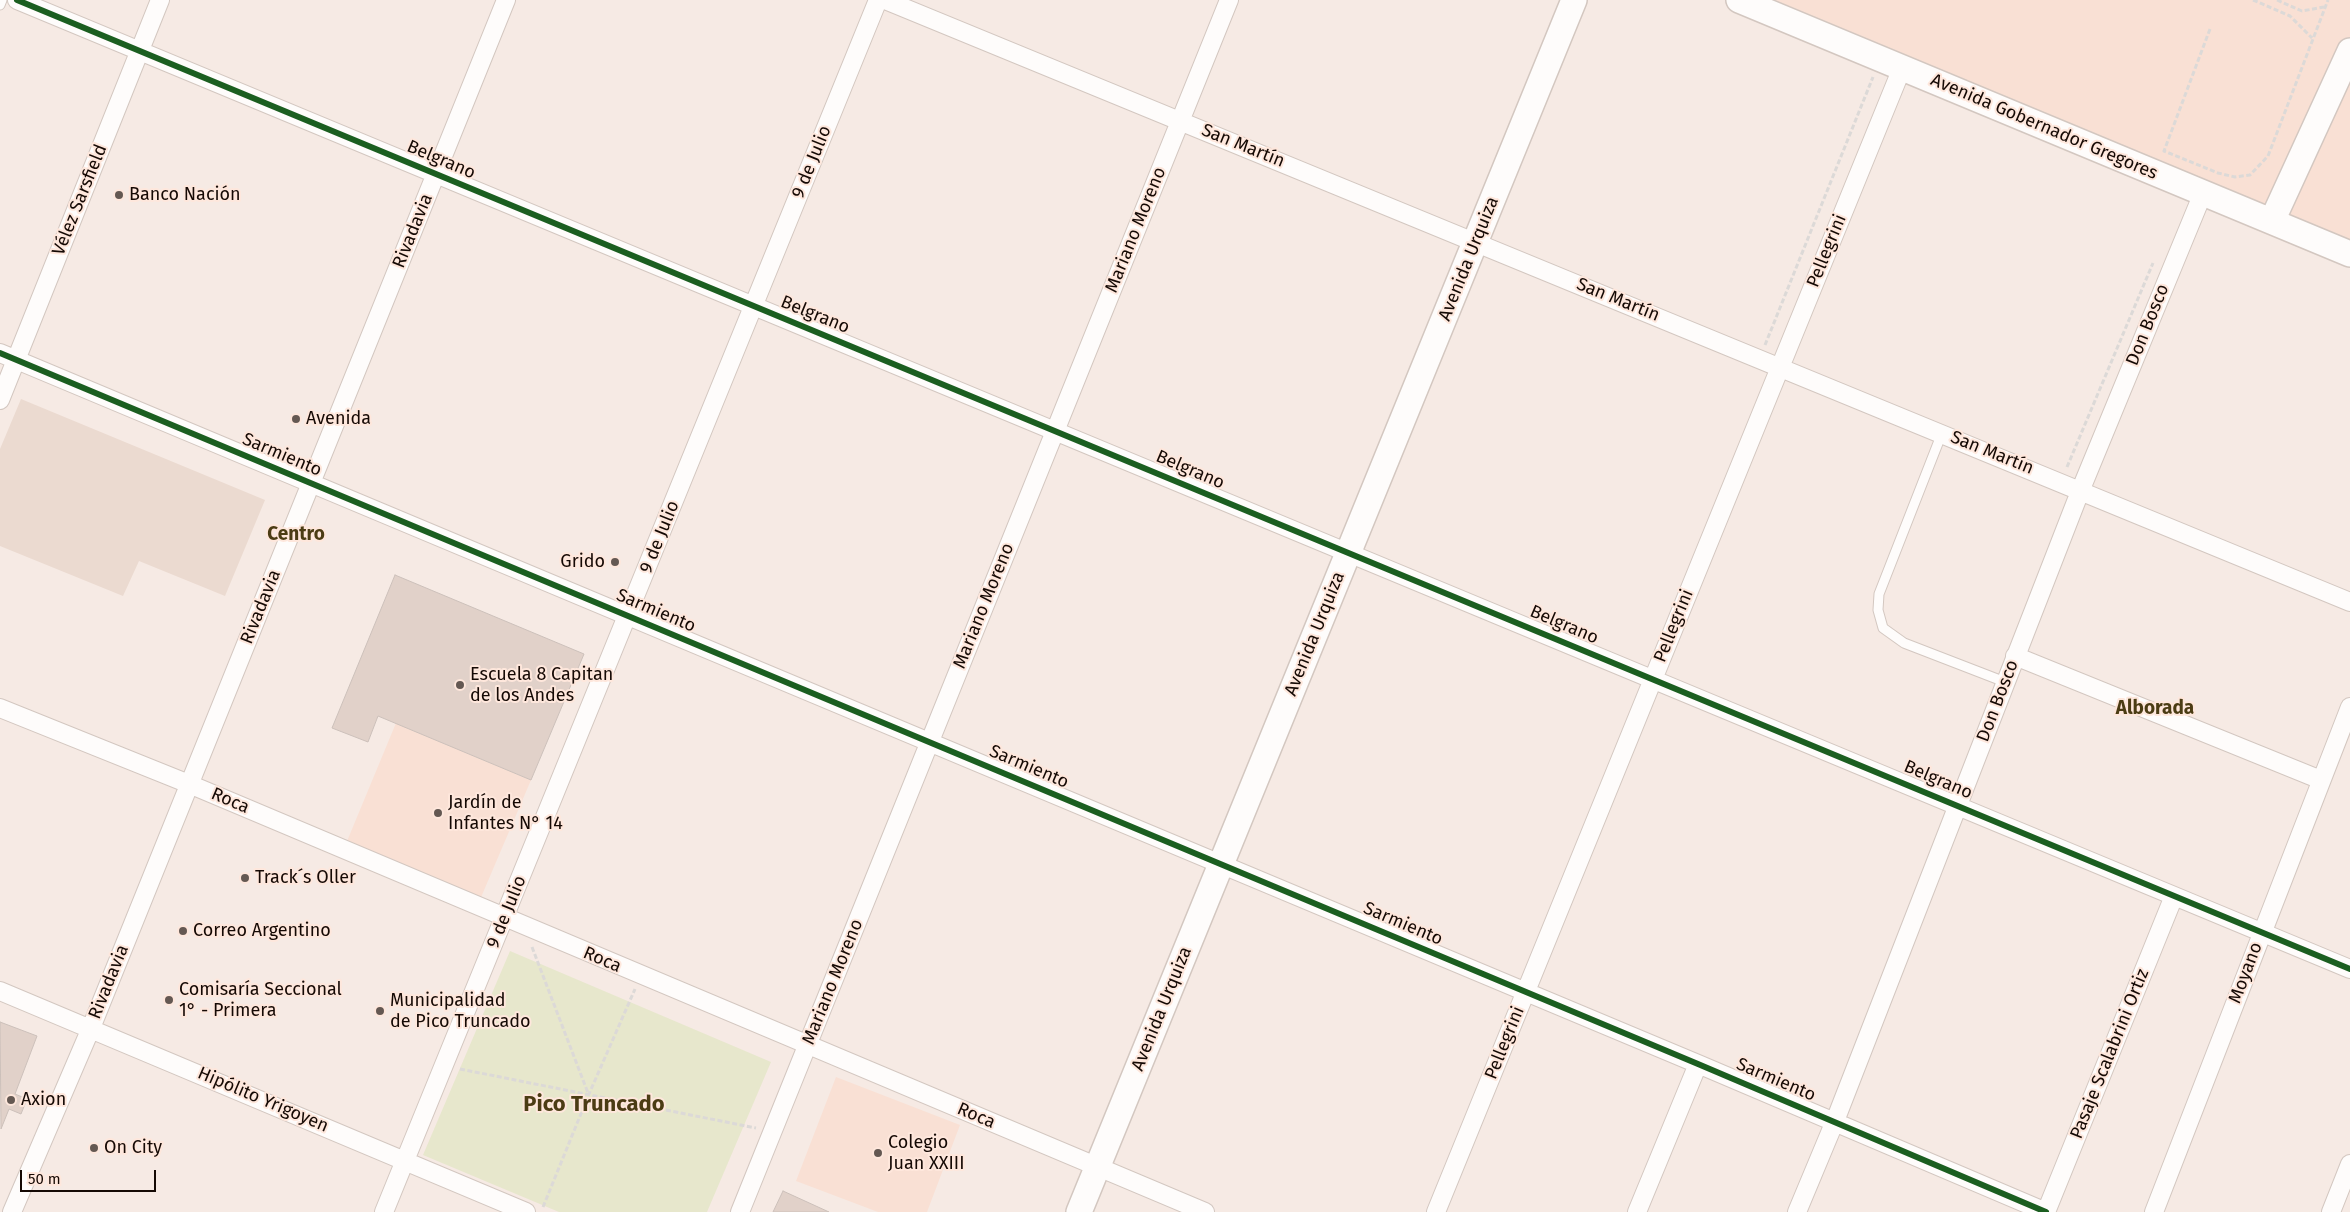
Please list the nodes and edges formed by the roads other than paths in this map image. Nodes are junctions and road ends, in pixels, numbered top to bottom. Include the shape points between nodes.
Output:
1 (2, 0) edge
2 (17, 0) edge
3 (160, 0) edge
4 (506, 0) edge
5 (878, 0) edge
6 (884, 0) edge
7 (1229, 0) edge
8 (1574, 0) edge
9 (1739, 0) edge
10 (0, 5) edge
11 (140, 51) junction
12 (2350, 51) edge
13 (1902, 68) junction
14 (1180, 121) junction
15 (436, 174) junction
16 (2203, 193) junction
17 (2272, 221) junction
18 (1476, 242) junction
19 (2350, 254) edge
20 (754, 306) junction
21 (0, 353) edge
22 (17, 360) junction
23 (1780, 366) junction
24 (0, 400) edge
25 (1055, 430) junction
26 (1942, 433) junction
27 (311, 483) junction
28 (2081, 489) junction
29 (1349, 552) junction
30 (2350, 602) edge
31 (628, 616) junction
32 (2016, 656) junction
33 (1653, 678) junction
34 (2005, 682) junction
35 (2350, 706) edge
36 (0, 708) edge
37 (930, 742) junction
38 (2321, 780) junction
39 (189, 784) junction
40 (1958, 805) junction
41 (1221, 864) junction
42 (2174, 896) junction
43 (505, 917) junction
44 (2261, 932) junction
45 (2350, 969) edge
46 (0, 991) edge
47 (1525, 992) junction
48 (91, 1028) junction
49 (808, 1044) junction
50 (1698, 1064) junction
51 (1835, 1121) junction
52 (406, 1161) junction
53 (2350, 1164) edge
54 (1098, 1167) junction
55 (12, 1212) edge
56 (384, 1212) edge
57 (526, 1212) edge
58 (740, 1212) edge
59 (1080, 1212) edge
60 (1205, 1212) edge
61 (1436, 1212) edge
62 (1638, 1212) edge
63 (1797, 1212) edge
64 (2046, 1212) edge
65 (2154, 1212) edge
66 (2331, 1212) edge

1 - 10 lane
2 - 11 street, Belgrano
3 - 11 street, Vélez Sarsfield
4 - 15 street, Rivadavia
5 - 20 street, 9 de Julio
6 - 14 street, San Martín
7 - 14 street, Mariano Moreno
8 - 18 street, Avenida Urquiza
9 - 13 street, Avenida Gobernador Gregores
11 - 15 street, Belgrano
11 - 22 street, Vélez Sarsfield
12 - 17 street
13 - 16 street, Avenida Gobernador Gregores
13 - 23 street, Pellegrini
14 - 18 street, San Martín
14 - 25 street, Mariano Moreno
15 - 20 street, Belgrano
15 - 27 street, Rivadavia
16 - 17 street, Avenida Gobernador Gregores
16 - 28 street, Don Bosco
17 - 19 street, Avenida Gobernador Gregores
18 - 23 street, San Martín
18 - 29 street, Avenida Urquiza
20 - 25 street, Belgrano
20 - 31 street, 9 de Julio
21 - 22 street, Sarmiento
22 - 24 street, Vélez Sarsfield
22 - 27 street, Sarmiento
23 - 26 street, San Martín
23 - 33 street, Pellegrini
25 - 29 street, Belgrano
25 - 37 street, Mariano Moreno
26 - 28 street, San Martín
26 - 34 lane via 1879,594 1878,610 1884,628 1904,643
27 - 31 street, Sarmiento
27 - 39 street, Rivadavia
28 - 30 street, San Martín
28 - 32 street, Don Bosco
29 - 33 street, Belgrano
29 - 41 street, Avenida Urquiza
31 - 37 street, Sarmiento
31 - 43 street, 9 de Julio
32 - 34 street, Don Bosco
32 - 38 street
33 - 40 street, Belgrano
33 - 47 street, Pellegrini
34 - 40 street, Don Bosco
35 - 38 street, Moyano
36 - 39 street, Roca
37 - 41 street, Sarmiento
37 - 49 street, Mariano Moreno
38 - 44 street, Moyano
39 - 43 street, Roca
39 - 48 street, Rivadavia
40 - 42 street, Belgrano
40 - 51 street, Don Bosco
41 - 47 street, Sarmiento
41 - 54 street, Avenida Urquiza
42 - 44 street, Belgrano
42 - 64 street, Pasaje Scalabrini Ortiz
43 - 49 street, Roca
43 - 52 street, 9 de Julio
44 - 45 street, Belgrano
44 - 65 street, Moyano
46 - 48 street, Hipólito Yrigoyen
47 - 50 street, Sarmiento
47 - 61 street, Pellegrini
48 - 52 street, Hipólito Yrigoyen
48 - 55 street, Rivadavia
49 - 54 street, Roca
49 - 58 street, Mariano Moreno
50 - 51 street, Sarmiento
50 - 62 street
51 - 63 street, Don Bosco
51 - 64 street, Sarmiento
52 - 56 street, 9 de Julio
52 - 57 street, Hipólito Yrigoyen
53 - 66 street
54 - 59 street, Avenida Urquiza
54 - 60 street, Roca

